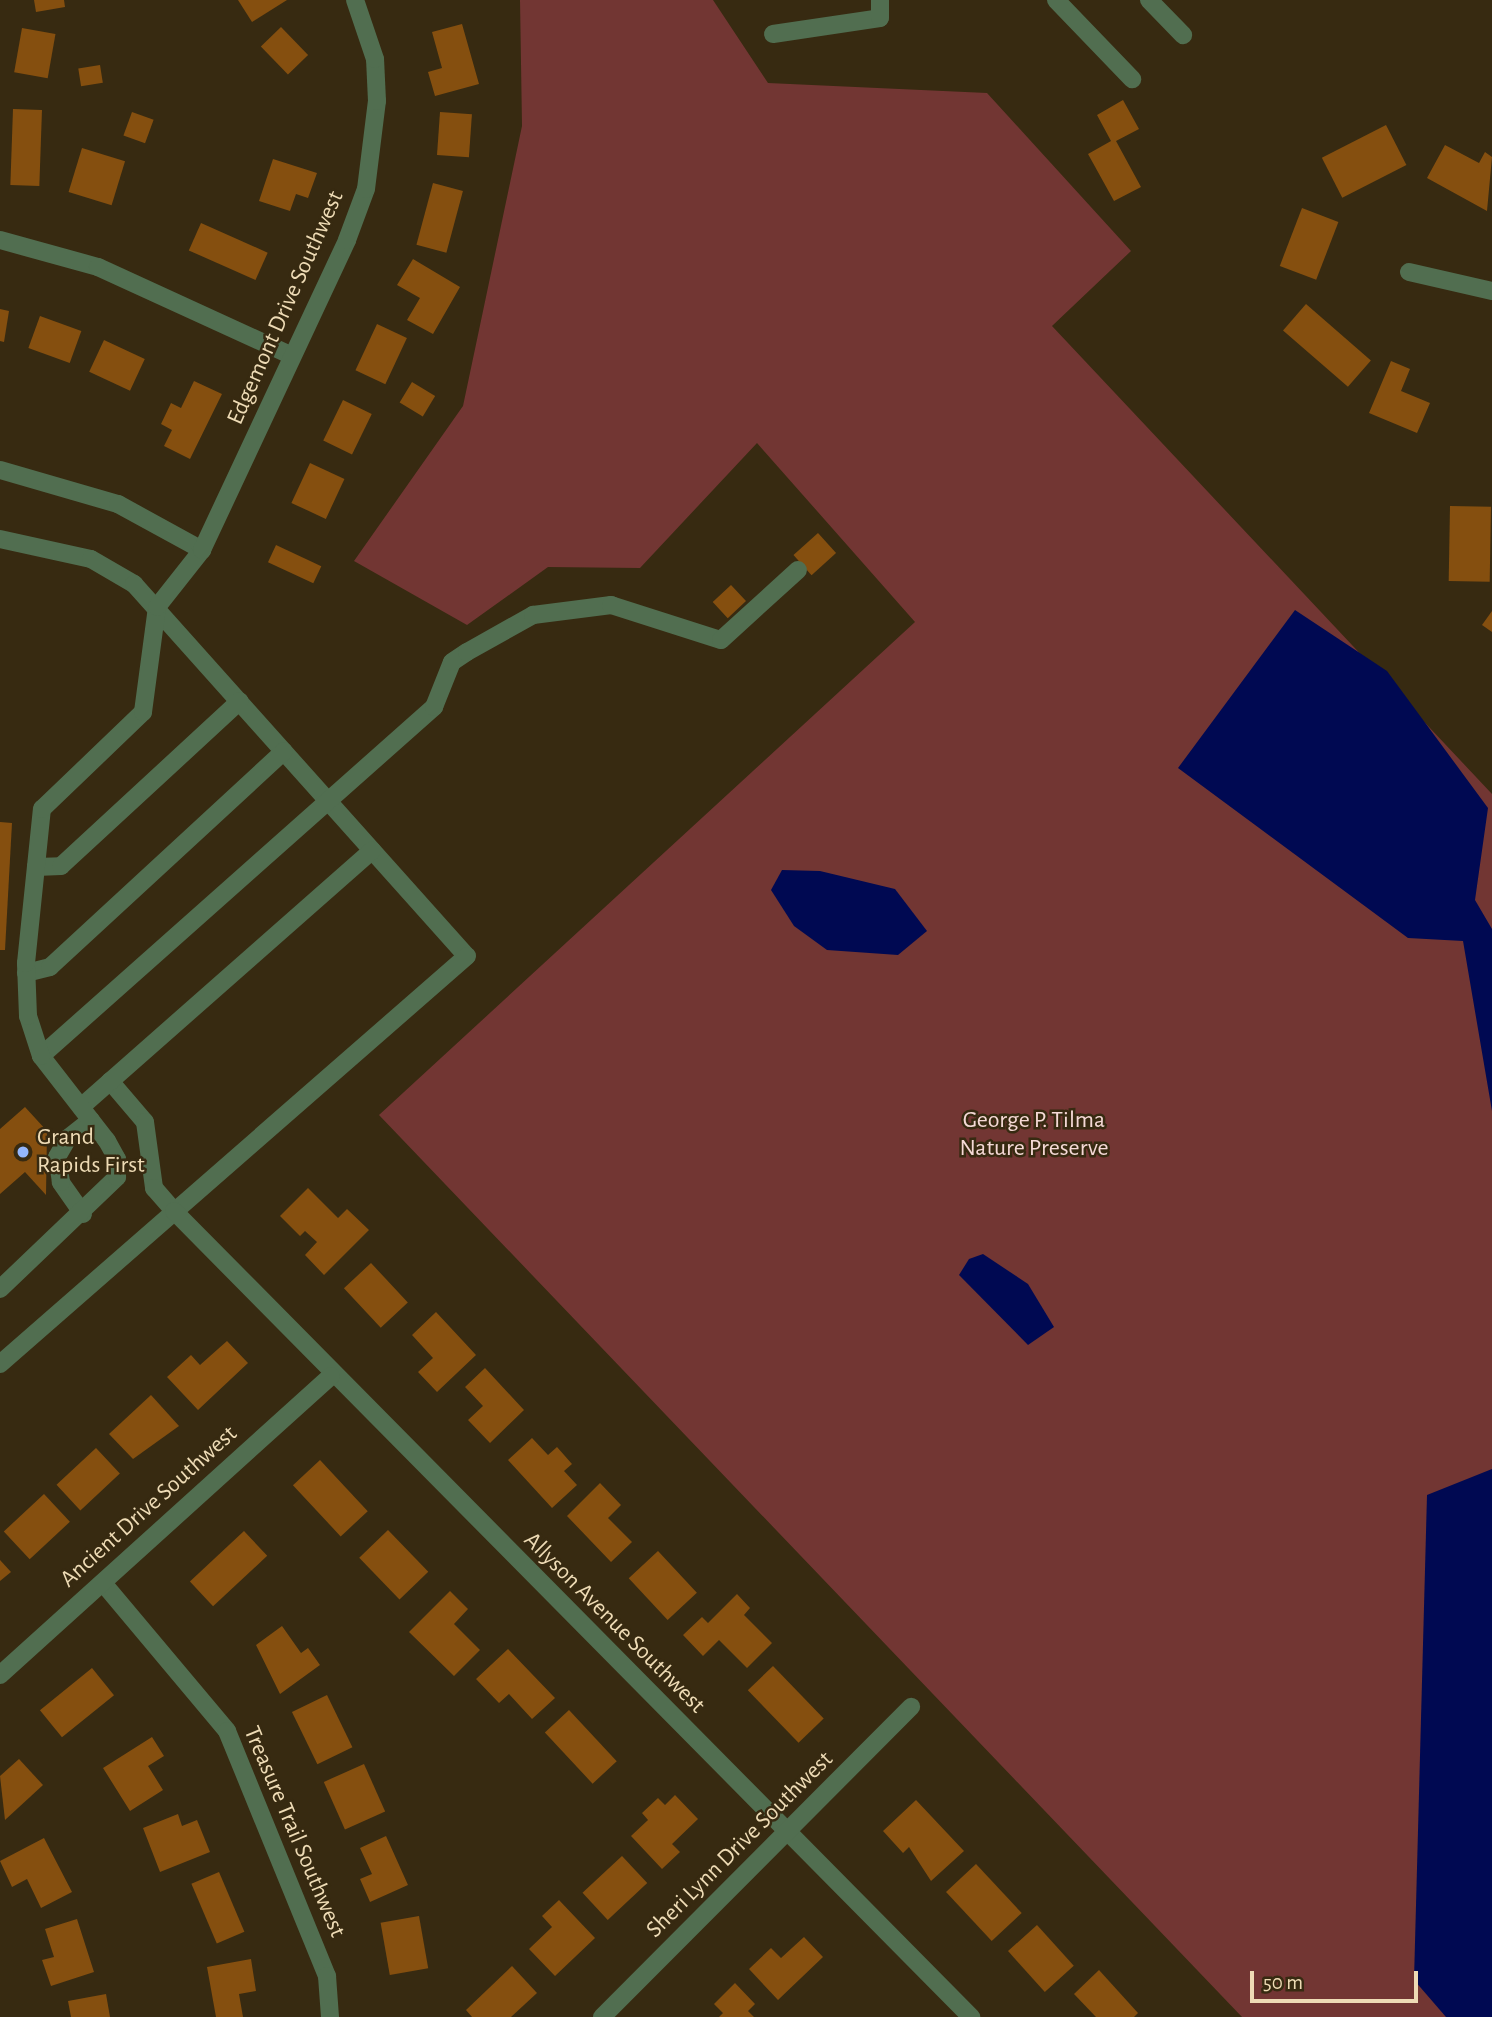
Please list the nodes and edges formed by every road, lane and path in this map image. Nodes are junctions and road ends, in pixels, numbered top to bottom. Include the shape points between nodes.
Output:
1 (355, 0) edge
2 (880, 0) edge
3 (1056, 0) edge
4 (1149, 0) edge
5 (773, 34) dead end
6 (1183, 36) dead end
7 (1132, 79) dead end
8 (0, 240) edge
9 (1409, 272) dead end
10 (1492, 291) edge
11 (292, 356) junction
12 (0, 470) edge
13 (0, 539) edge
14 (202, 550) junction
15 (798, 570) dead end
16 (157, 607) junction
17 (240, 701) junction
18 (284, 751) junction
19 (329, 802) junction
20 (372, 850) junction
21 (36, 867) junction
22 (26, 973) junction
23 (41, 1056) junction
24 (110, 1082) junction
25 (86, 1113) junction
26 (174, 1211) junction
27 (83, 1214) junction
28 (0, 1289) edge
29 (0, 1364) edge
30 (331, 1376) junction
31 (103, 1583) junction
32 (0, 1675) edge
33 (911, 1707) dead end
34 (788, 1831) junction
35 (330, 2017) edge
36 (602, 2017) edge
37 (971, 2017) edge

1 - 11 street, Edgemont Drive Southwest via 375,59 366,189
2 - 5 street via 880,18
3 - 7 street
4 - 6 street
8 - 11 street via 98,267
9 - 10 street
11 - 14 street, Edgemont Drive Southwest
12 - 14 street via 118,504
13 - 16 street via 101,564
14 - 16 street, Edgemont Drive Southwest
15 - 19 street via 721,640 611,605 533,615 452,662 434,707
16 - 17 street
16 - 21 street via 149,699 125,732 42,809
17 - 18 street
17 - 21 street via 61,866
18 - 19 street
18 - 22 street via 50,967
19 - 20 street
19 - 23 street
20 - 24 street
20 - 26 street via 467,956
21 - 22 street
22 - 23 street via 27,1016
23 - 25 street
24 - 25 street
24 - 26 street, Allyson Avenue Southwest via 145,1122 154,1188
25 - 27 street via 57,1157 61,1181
25 - 27 street via 117,1159 117,1177
26 - 29 street
26 - 30 street, Allyson Avenue Southwest
27 - 28 street
30 - 31 street, Ancient Drive Southwest
30 - 34 street, Allyson Avenue Southwest
31 - 32 street, Ancient Drive Southwest
31 - 35 street, Treasure Trail Southwest via 227,1731 327,1976
33 - 34 street, Sheri Lynn Drive Southwest
34 - 36 street, Sheri Lynn Drive Southwest
34 - 37 street, Allyson Avenue Southwest

